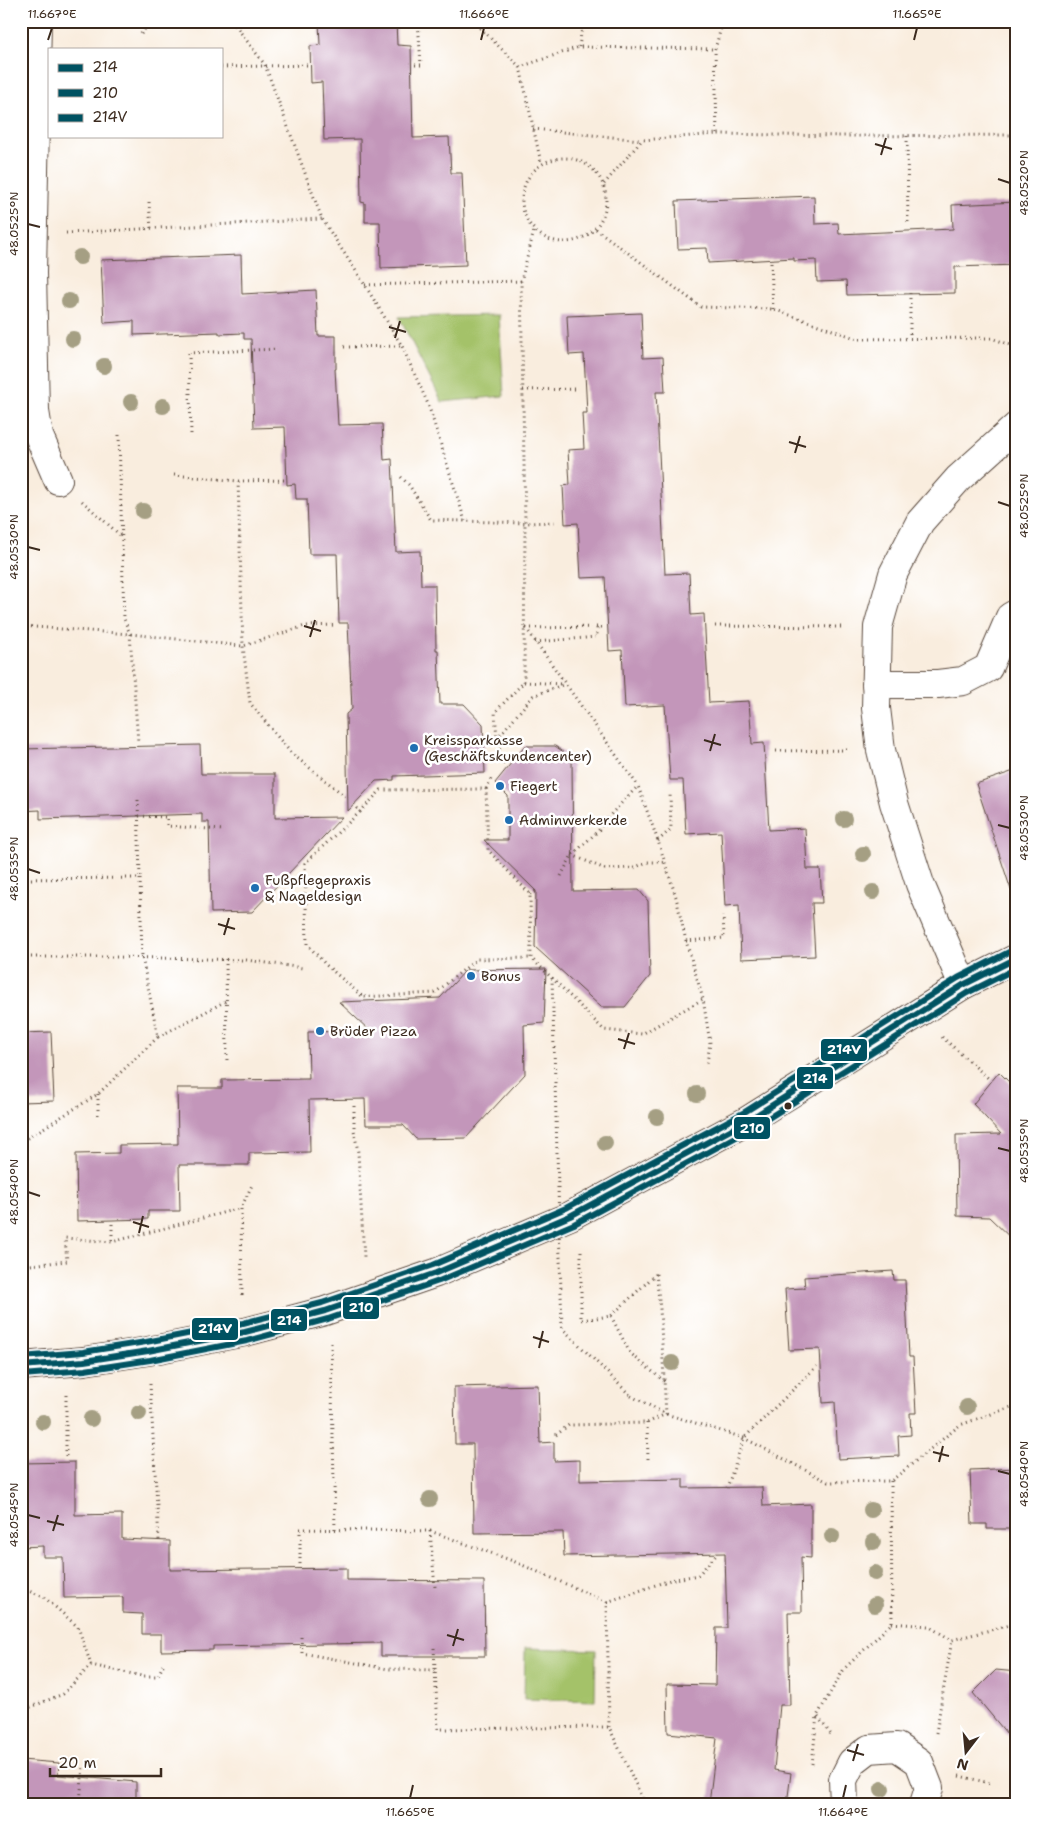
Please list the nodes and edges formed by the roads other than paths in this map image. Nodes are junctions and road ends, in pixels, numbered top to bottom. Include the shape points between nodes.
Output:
1 (37, 21) edge
2 (1017, 426) edge
3 (58, 480) road end
4 (1017, 612) edge
5 (876, 684) junction
6 (1017, 958) edge
7 (963, 985) junction
8 (21, 1366) edge
9 (844, 1804) edge
10 (924, 1804) edge

1 - 3 street via 32,234 35,411 39,436
2 - 5 street via 958,479 920,522 893,574 878,627
4 - 5 street via 1010,617 988,668 963,681
5 - 7 street via 881,750 894,804 920,884
6 - 7 street
7 - 8 street via 747,1121 570,1216 436,1273 325,1311 245,1332 84,1361
9 - 10 street via 843,1780 852,1762 869,1749 897,1747 919,1762 929,1788

